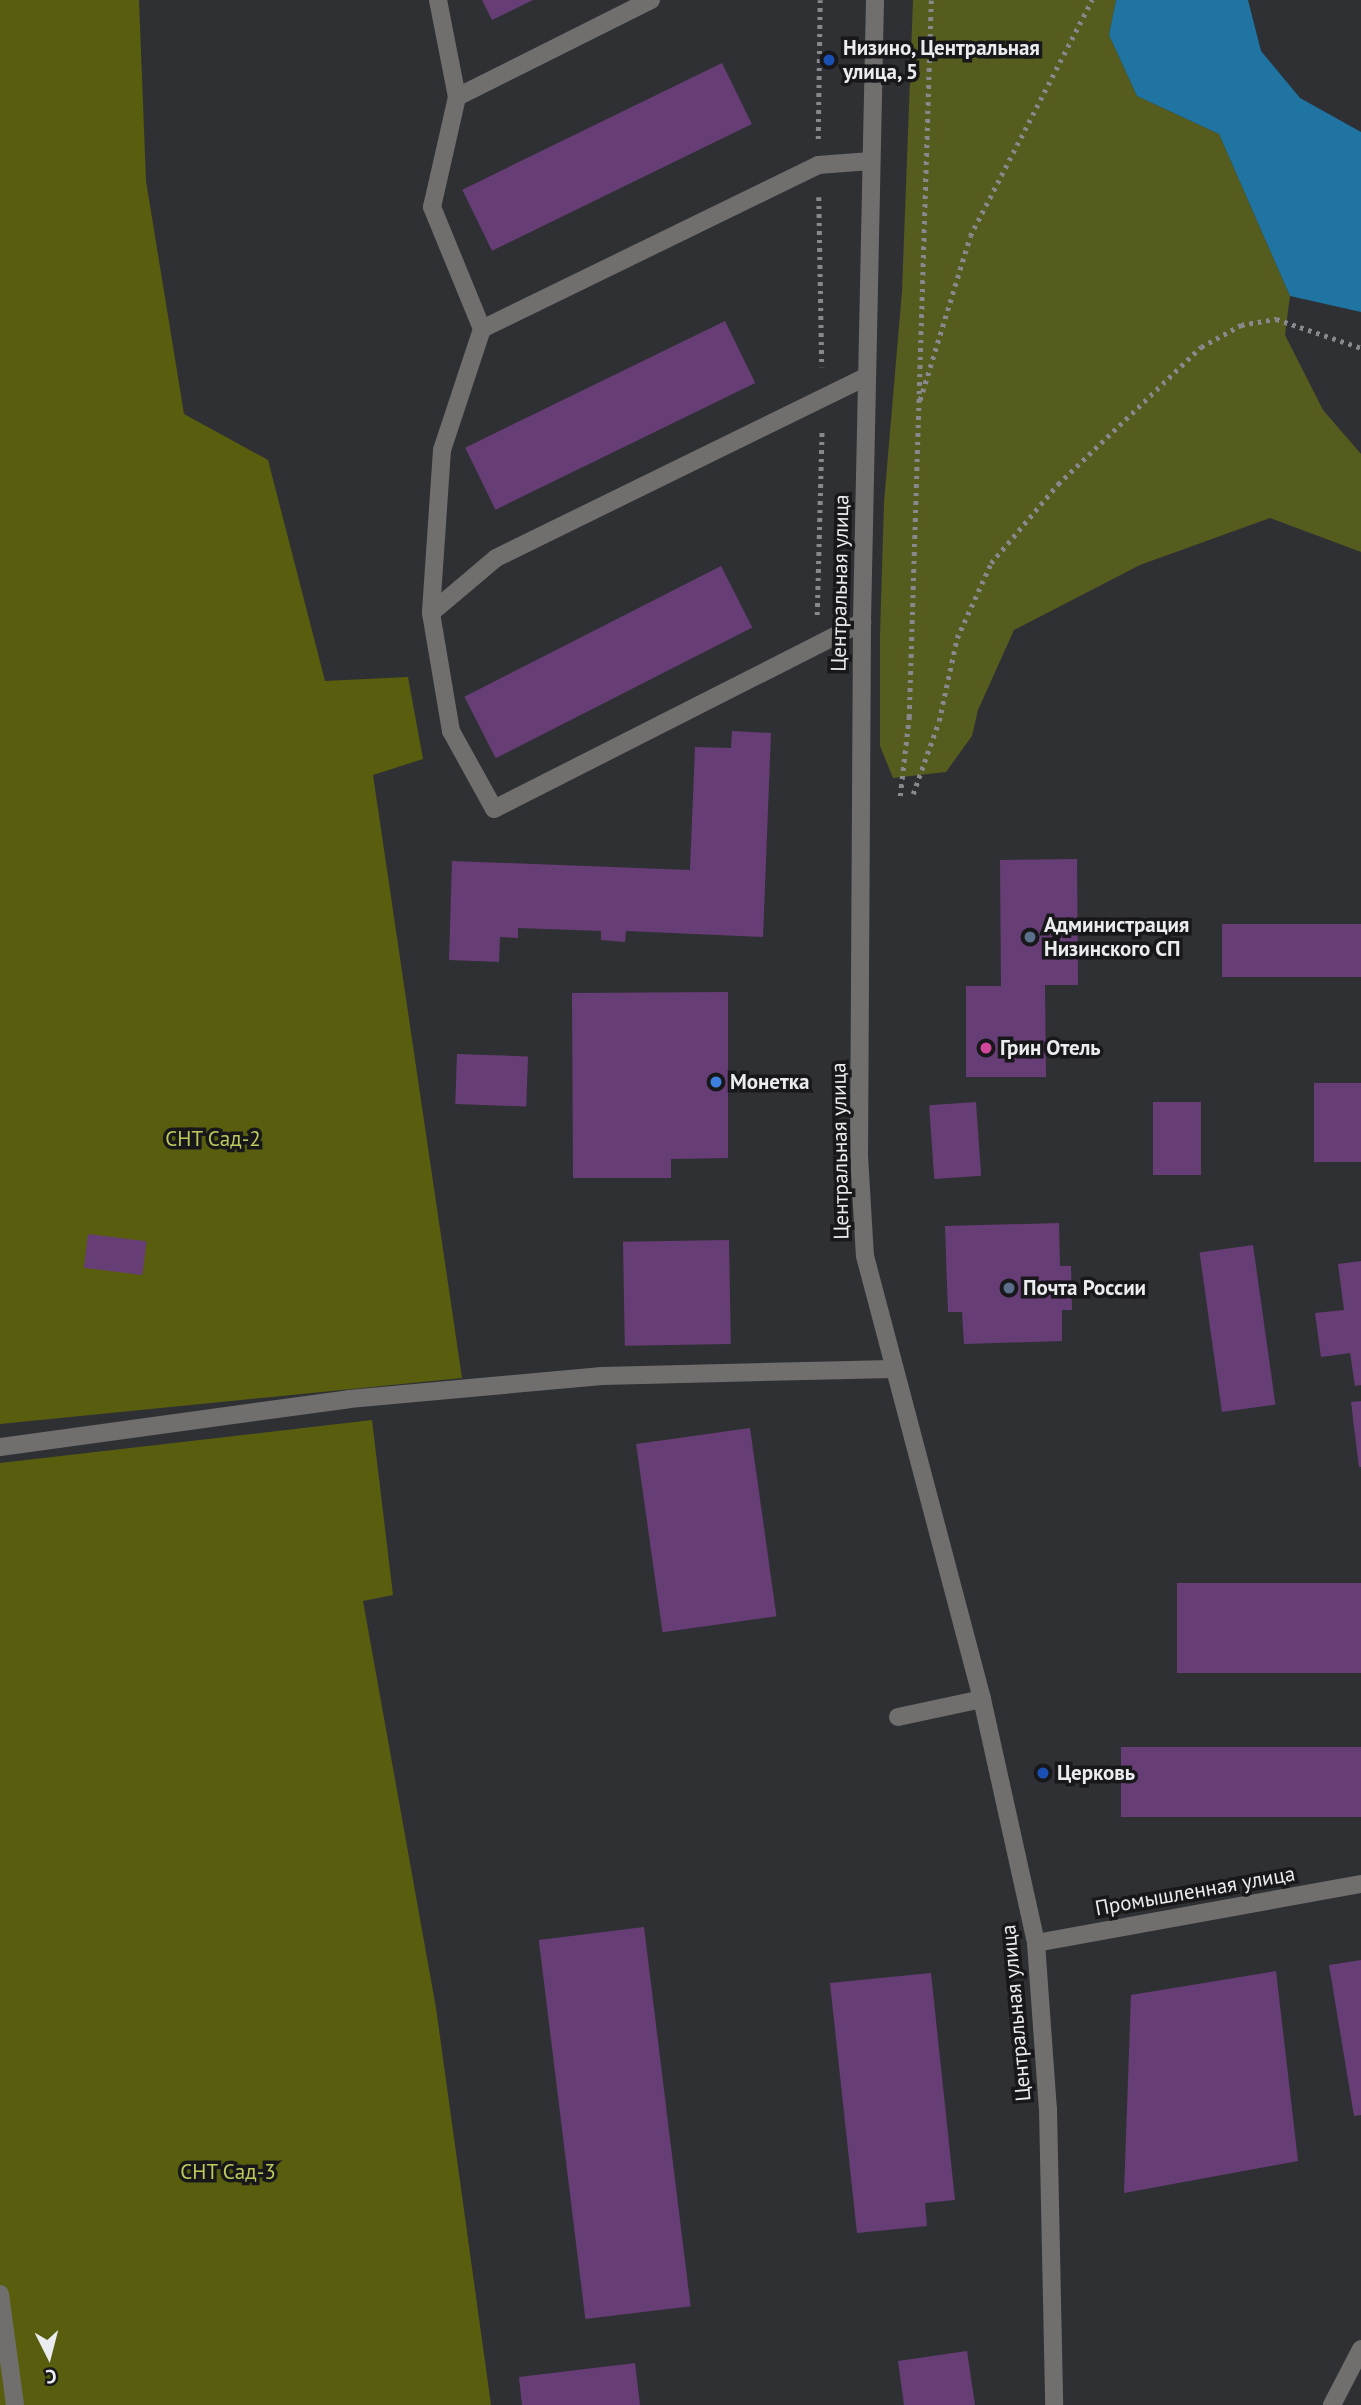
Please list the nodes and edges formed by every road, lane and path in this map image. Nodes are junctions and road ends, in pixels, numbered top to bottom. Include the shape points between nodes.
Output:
1 (438, 0) edge
2 (651, 0) edge
3 (820, 0) edge
4 (875, 0) edge
5 (931, 0) edge
6 (1092, 0) edge
7 (457, 97) junction
8 (871, 161) junction
9 (818, 164) junction
10 (482, 329) junction
11 (1361, 348) edge
12 (867, 376) junction
13 (823, 397) junction
14 (918, 406) junction
15 (431, 613) junction
16 (862, 622) junction
17 (816, 645) junction
18 (914, 794) dead end
19 (900, 796) dead end
20 (893, 1369) junction
21 (0, 1447) edge
22 (982, 1699) junction
23 (898, 1717) dead end
24 (1361, 1884) edge
25 (1036, 1943) junction
26 (0, 2294) edge
27 (1361, 2349) edge
28 (15, 2405) edge
29 (1054, 2405) edge
30 (1332, 2405) edge

1 - 7 street
2 - 7 street
3 - 9 path
4 - 8 street, Центральная улица
5 - 14 path
6 - 14 path via 970,236
7 - 10 street via 432,207
8 - 9 street
8 - 12 street, Центральная улица
9 - 10 street
9 - 13 path
10 - 15 street via 442,450
11 - 18 path via 1276,319 1241,325 1201,347 1058,484 991,563 957,638 939,721
12 - 13 street
12 - 16 street, Центральная улица
13 - 15 street via 496,558
13 - 17 path
14 - 19 path via 909,717
15 - 17 street via 450,731 494,809
16 - 17 street
16 - 20 street, Центральная улица via 859,1156 865,1256
20 - 21 street via 602,1376 349,1399
20 - 22 street, Центральная улица
22 - 23 street
22 - 25 street, Центральная улица
24 - 25 street, Промышленная улица
25 - 29 street, Центральная улица via 1048,2109
26 - 28 street
27 - 30 street

